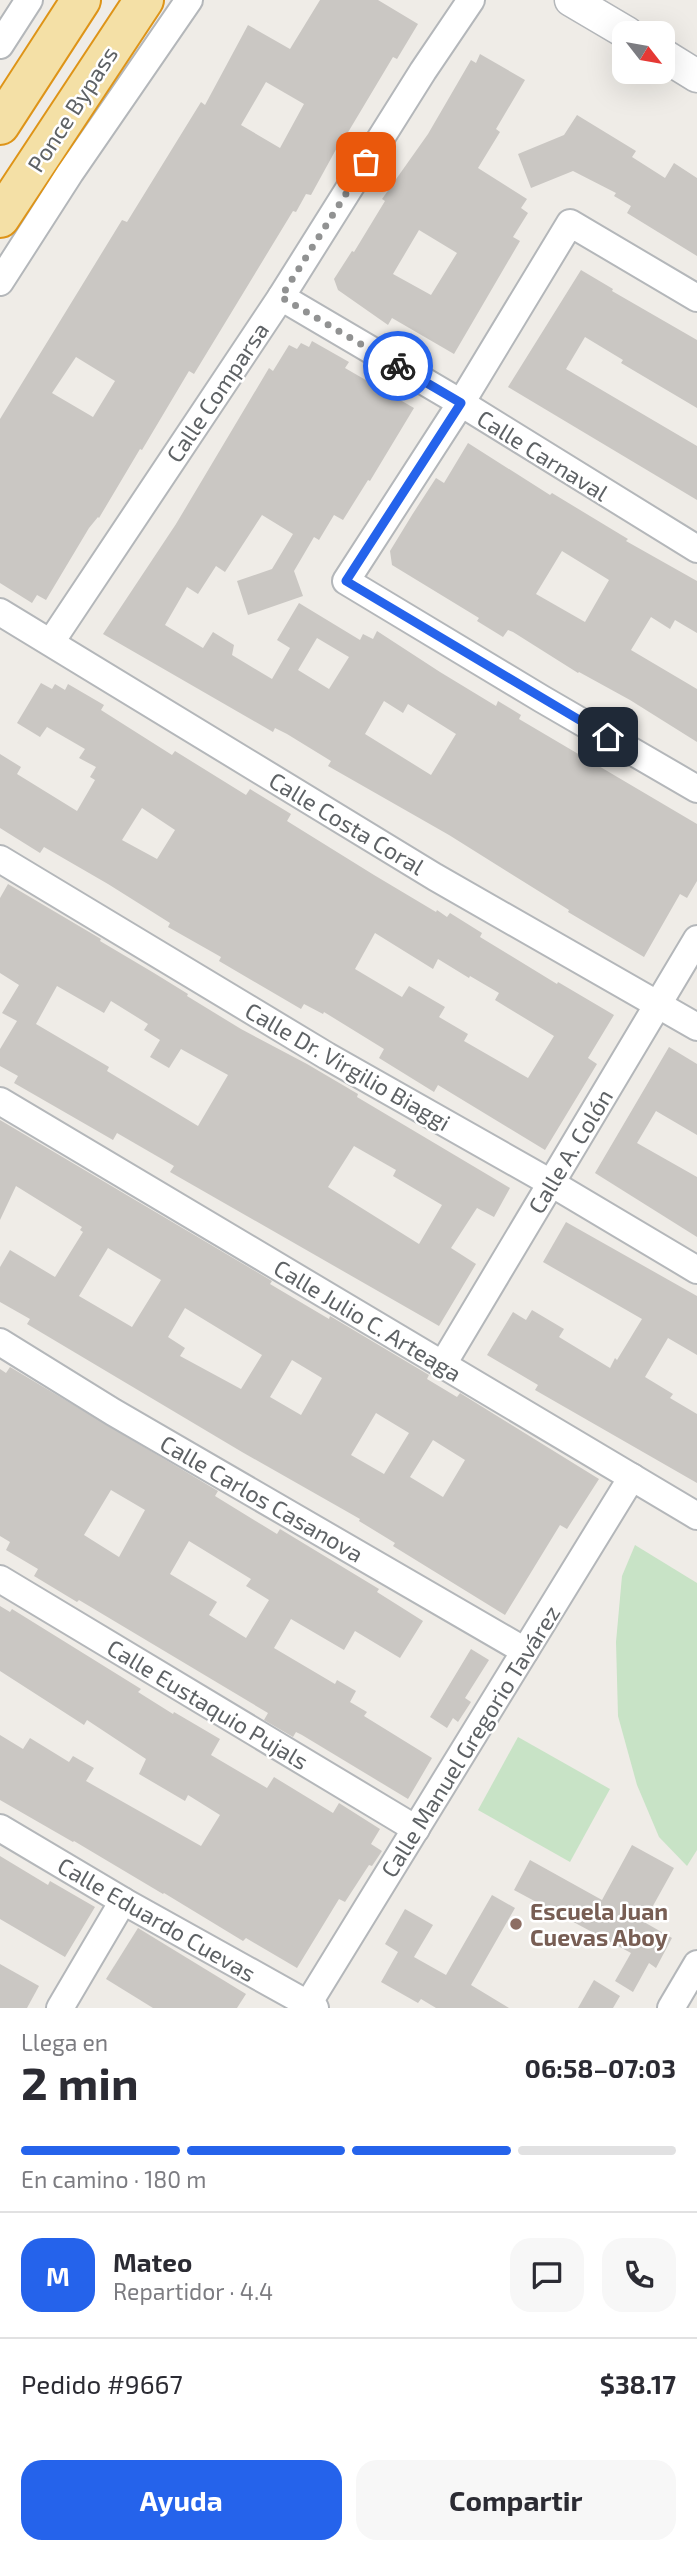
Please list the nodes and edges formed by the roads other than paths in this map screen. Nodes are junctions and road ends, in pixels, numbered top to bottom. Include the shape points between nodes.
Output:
1 (29, 0) edge
2 (81, 0) edge
3 (144, 0) edge
4 (189, 0) edge
5 (471, 0) edge
6 (571, 0) edge
7 (612, 24) edge
8 (0, 45) edge
9 (676, 63) edge
10 (697, 76) edge
11 (0, 125) edge
12 (0, 218) edge
13 (0, 282) edge
14 (281, 297) junction
15 (697, 298) edge
16 (461, 403) junction
17 (697, 549) edge
18 (0, 612) edge
19 (51, 642) junction
20 (697, 789) edge
21 (0, 859) edge
22 (697, 939) edge
23 (658, 1004) junction
24 (697, 1027) edge
25 (0, 1101) edge
26 (551, 1183) junction
27 (697, 1270) edge
28 (0, 1342) edge
29 (443, 1364) junction
30 (632, 1477) junction
31 (697, 1516) edge
32 (0, 1579) edge
33 (525, 1651) junction
34 (0, 1828) edge
35 (416, 1829) junction
36 (123, 1901) junction
37 (697, 1964) edge
38 (684, 1997) edge
39 (311, 2006) edge
40 (60, 2008) edge

1 - 8 street
2 - 11 highway
3 - 12 highway, Ponce Bypass
4 - 13 street
5 - 14 street, Calle Comparsa
6 - 7 street
9 - 10 street
14 - 16 street, Calle Carnaval
14 - 19 street, Calle Comparsa
15 - 16 street via 569,223
16 - 17 street, Calle Carnaval
16 - 20 street via 346,581
18 - 19 street, Calle Costa Coral
19 - 23 street, Calle Costa Coral via 435,877
21 - 26 street, Calle Dr. Virgilio Biaggi via 327,1056
22 - 23 street, Calle A. Colón
23 - 24 street, Calle Costa Coral
23 - 26 street, Calle A. Colón
25 - 29 street, Calle Julio C. Arteaga
26 - 27 street, Calle Dr. Virgilio Biaggi
26 - 29 street, Calle A. Colón
28 - 33 street, Calle Carlos Casanova
29 - 30 street, Calle Julio C. Arteaga
30 - 31 street, Calle Julio C. Arteaga
30 - 33 street, Calle Manuel Gregorio Tavárez
32 - 35 street, Calle Eustaquio Pujals
33 - 35 street, Calle Manuel Gregorio Tavárez
34 - 36 street, Calle Eduardo Cuevas
35 - 39 street, Calle Manuel Gregorio Tavárez
36 - 39 street, Calle Eduardo Cuevas
36 - 40 street
37 - 38 street

